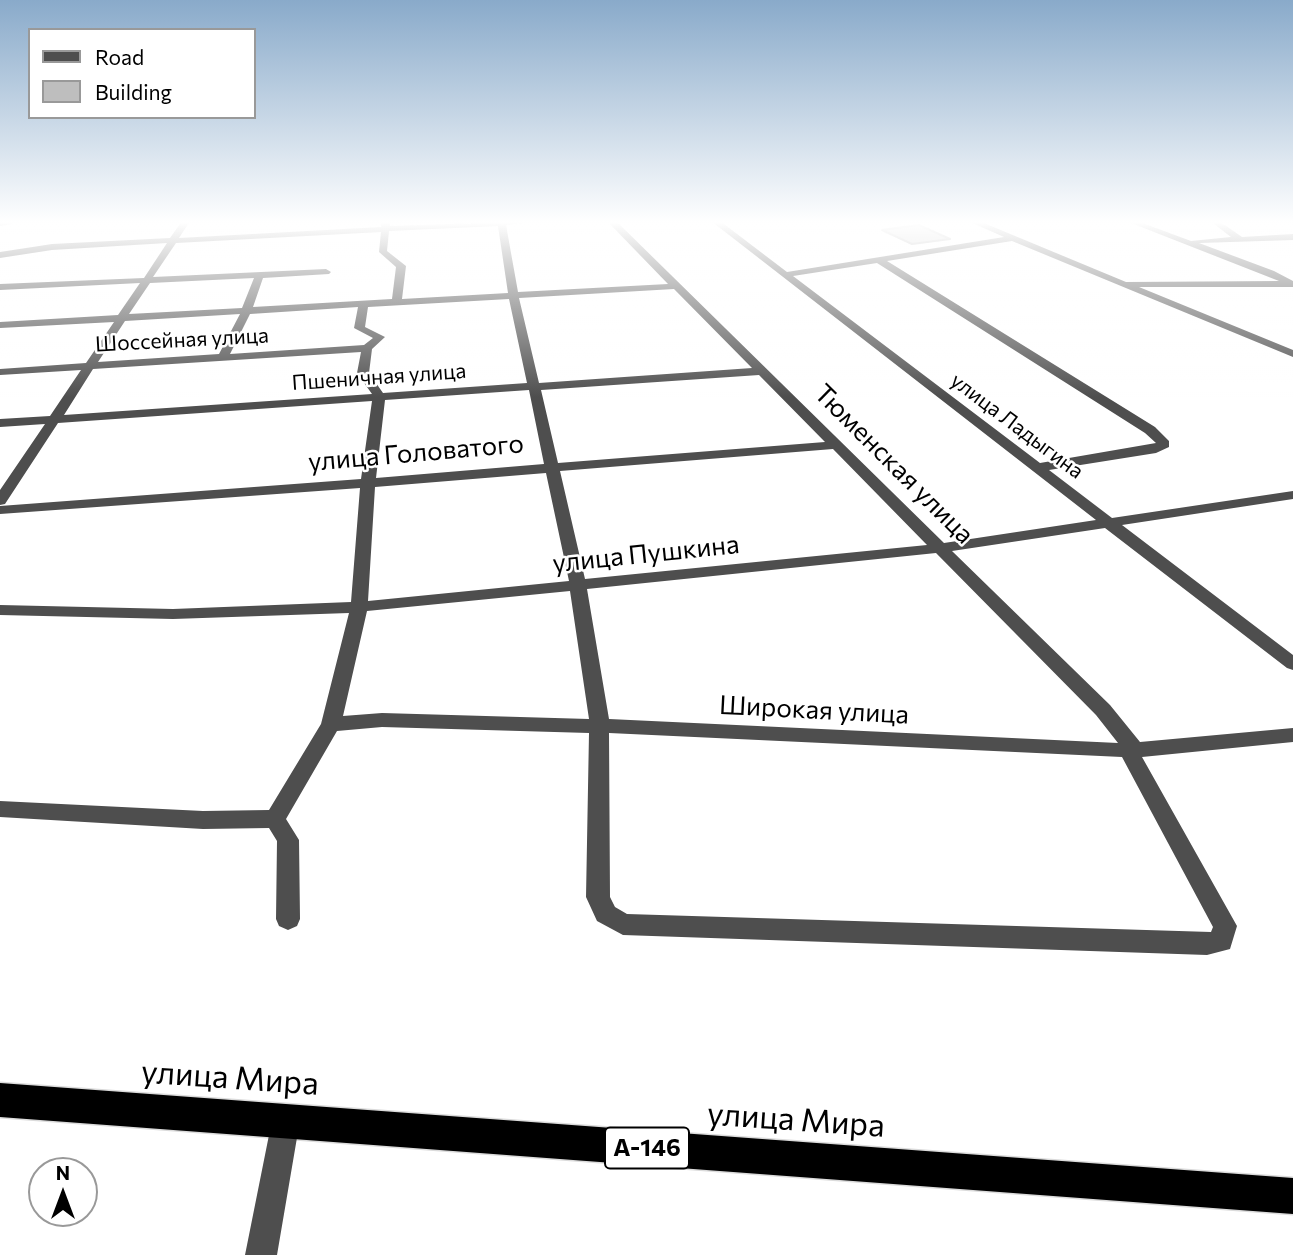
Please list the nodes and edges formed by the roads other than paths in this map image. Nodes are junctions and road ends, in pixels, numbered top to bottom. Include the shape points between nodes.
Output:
1 (145, 280) junction
2 (157, 280) edge
3 (257, 280) edge
4 (399, 280) edge
5 (511, 280) edge
6 (670, 280) edge
7 (791, 280) edge
8 (910, 280) edge
9 (1113, 280) edge
10 (1124, 284) junction
11 (1293, 284) edge
12 (676, 286) junction
13 (0, 287) edge
14 (514, 297) junction
15 (396, 303) junction
16 (363, 305) junction
17 (246, 312) junction
18 (122, 317) junction
19 (0, 325) edge
20 (367, 348) junction
21 (1293, 354) edge
22 (223, 357) junction
23 (89, 365) junction
24 (760, 371) junction
25 (0, 372) edge
26 (534, 386) junction
27 (379, 396) junction
28 (55, 419) junction
29 (0, 423) edge
30 (835, 445) junction
31 (552, 466) junction
32 (1037, 468) junction
33 (368, 482) junction
34 (1293, 495) edge
35 (0, 501) edge
36 (0, 510) edge
37 (1111, 523) junction
38 (940, 548) junction
39 (578, 586) junction
40 (359, 607) junction
41 (0, 610) edge
42 (1293, 664) edge
43 (331, 724) junction
44 (601, 726) junction
45 (1293, 735) edge
46 (1132, 750) junction
47 (0, 809) edge
48 (275, 819) junction
49 (288, 919) dead end
50 (0, 1100) edge
51 (286, 1120) junction
52 (1293, 1196) edge
53 (261, 1255) edge

1 - 2 street
1 - 13 street
1 - 18 street
3 - 17 street
4 - 15 street
5 - 14 street
6 - 12 street, Тюменская улица
7 - 32 street, улица Ладыгина
8 - 32 street via 1150,430 1164,444
9 - 10 street
10 - 11 street
10 - 21 street
12 - 14 street
12 - 24 street, Тюменская улица
14 - 15 street
14 - 26 street
15 - 16 street
16 - 17 street
16 - 20 street via 359,328 380,337
17 - 18 street
17 - 22 street
18 - 19 street
18 - 23 street
20 - 22 street, Шоссейная улица
20 - 27 street via 363,373
22 - 23 street, Шоссейная улица
23 - 25 street, Шоссейная улица
23 - 28 street
24 - 26 street, Пшеничная улица
24 - 30 street, Тюменская улица
26 - 27 street, Пшеничная улица
26 - 31 street
27 - 28 street, Пшеничная улица
27 - 33 street
28 - 29 street, Пшеничная улица
28 - 35 street
30 - 31 street, улица Головатого
30 - 38 street, Тюменская улица
31 - 33 street, улица Головатого
31 - 39 street
32 - 37 street, улица Ладыгина
33 - 36 street, улица Головатого
33 - 40 street
34 - 37 street, улица Пушкина
37 - 38 street, улица Пушкина
37 - 42 street, улица Ладыгина
38 - 39 street, улица Пушкина
38 - 46 street, Тюменская улица via 1103,710
39 - 40 street, улица Пушкина
39 - 44 street
40 - 41 street, улица Пушкина via 173,614
40 - 43 street
43 - 44 street, Широкая улица via 382,720
43 - 48 street
44 - 46 street, Широкая улица
44 - 46 street, Тюменская улица via 598,897 613,920 639,925 1216,943 1224,937 1222,919
45 - 46 street, Широкая улица
47 - 48 street via 203,820
48 - 49 street via 288,840
50 - 51 highway, улица Мира / А-146
51 - 52 highway, улица Мира / А-146
51 - 53 street

